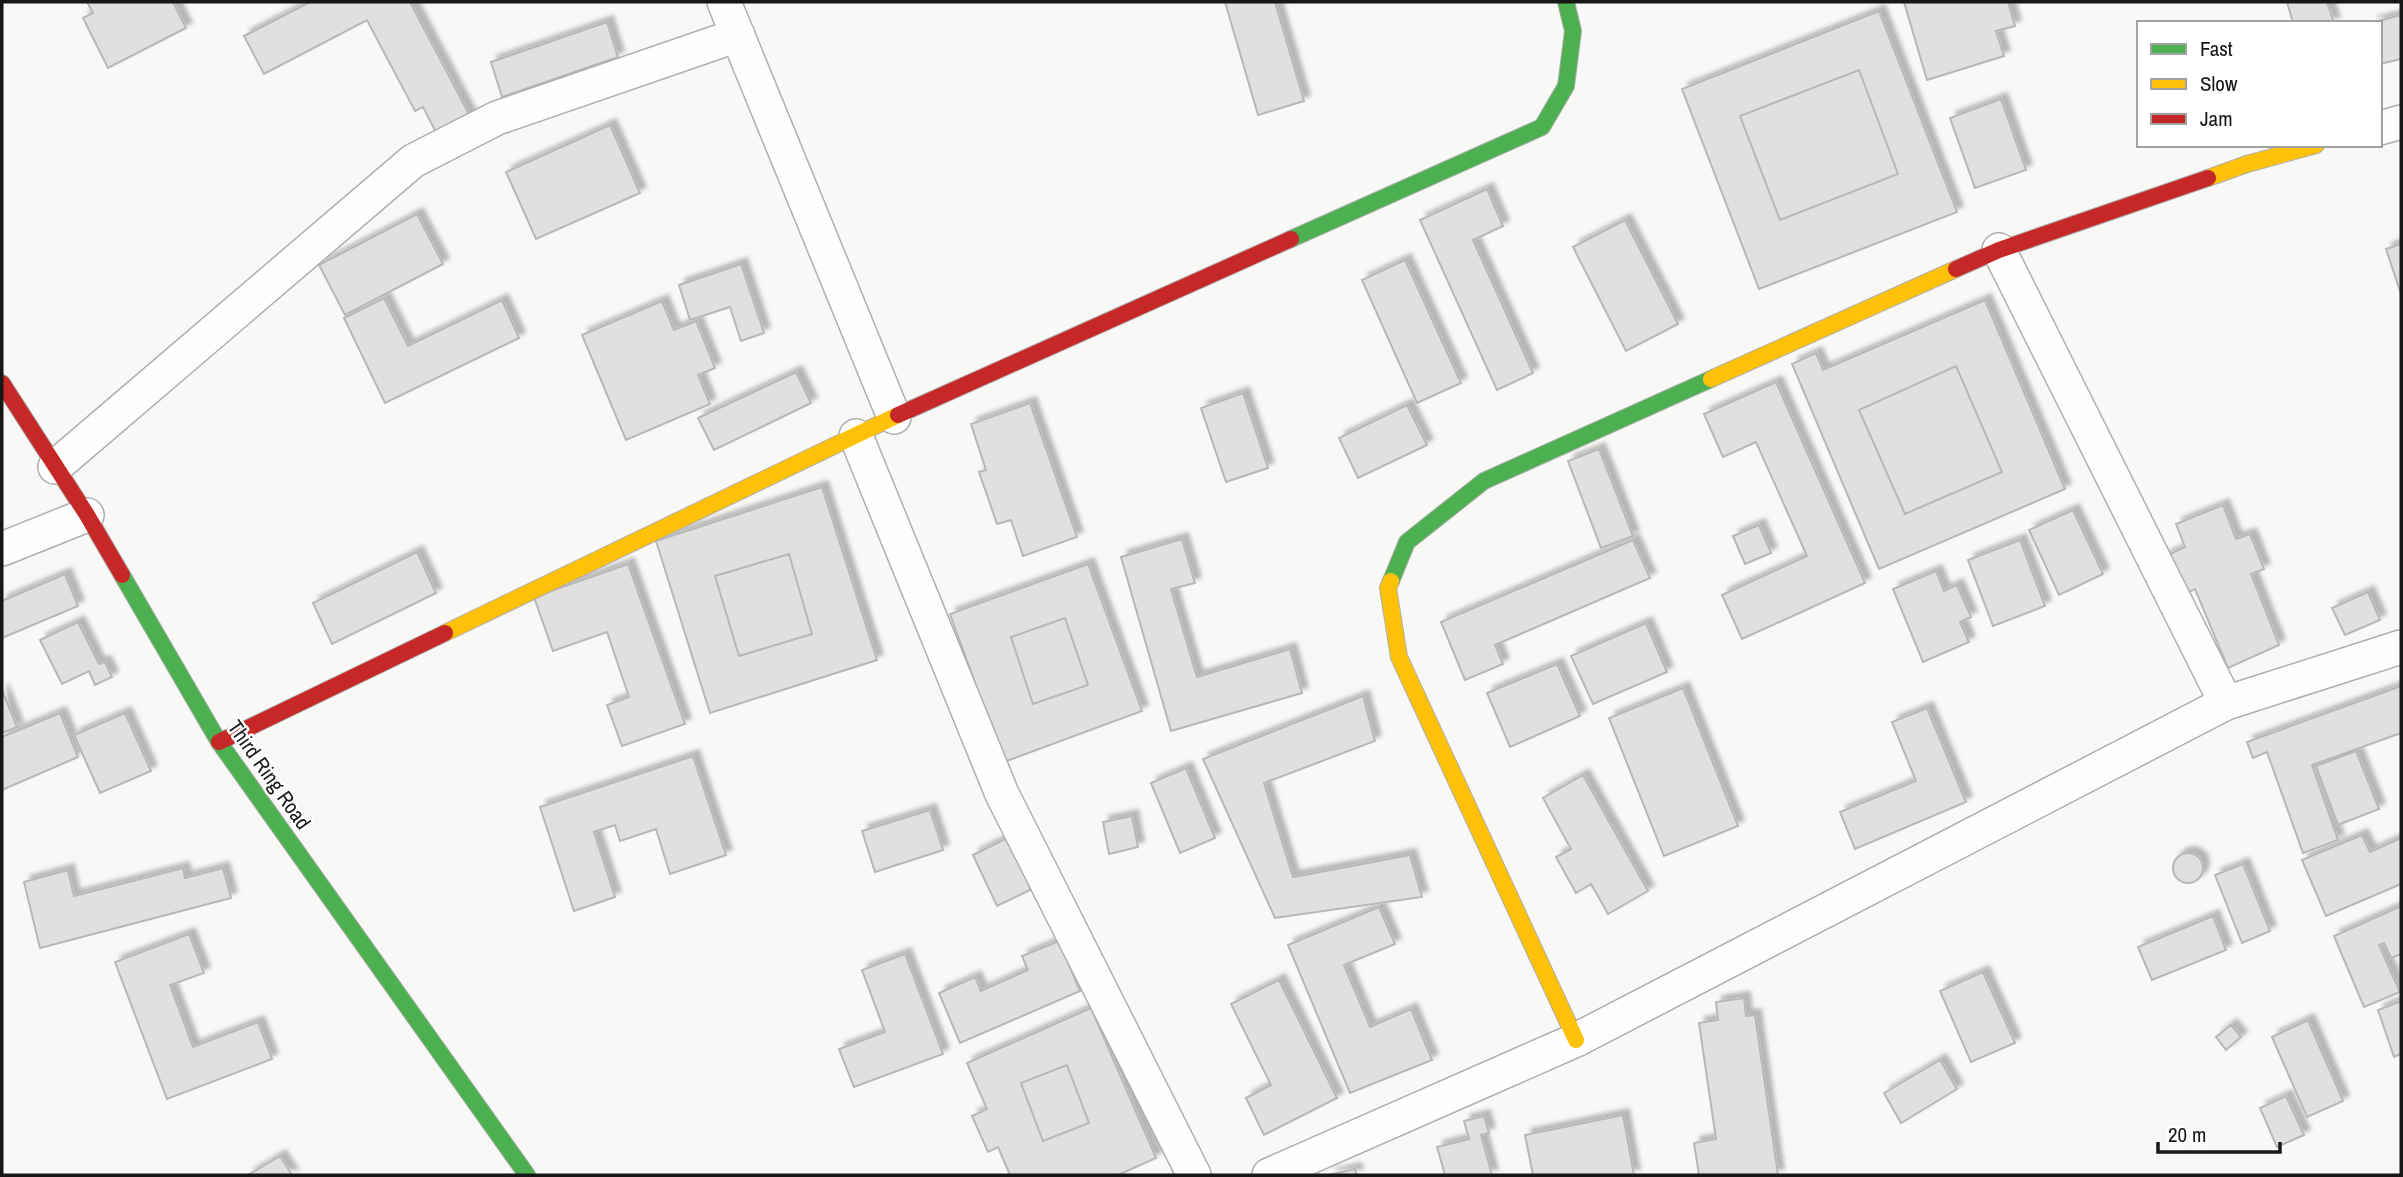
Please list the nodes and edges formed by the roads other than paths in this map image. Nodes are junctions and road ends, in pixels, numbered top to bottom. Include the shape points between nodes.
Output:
1 (724, 2) edge
2 (1566, 2) edge
3 (738, 35) junction
4 (2401, 122) edge
5 (2382, 127) edge
6 (2309, 147) edge
7 (1999, 250) junction
8 (2, 383) edge
9 (894, 417) junction
10 (856, 436) junction
11 (55, 467) junction
12 (87, 515) junction
13 (2, 549) edge
14 (2401, 647) edge
15 (2226, 703) junction
16 (219, 742) junction
17 (1576, 1040) junction
18 (527, 1175) edge
19 (1194, 1175) edge
20 (1269, 1175) edge

1 - 3 street
2 - 9 street via 1573,31 1566,86 1542,127
3 - 9 street
3 - 11 street via 497,118 413,161
4 - 5 street
6 - 7 street
7 - 15 street
7 - 17 street via 1484,481 1408,542 1388,588 1399,657
8 - 11 street, Third Ring Road
9 - 10 street
10 - 16 street
10 - 19 street via 1002,794
11 - 12 street, Third Ring Road
12 - 13 street
12 - 16 street, Third Ring Road
14 - 15 street
15 - 17 street
16 - 18 street, Third Ring Road
17 - 20 street

